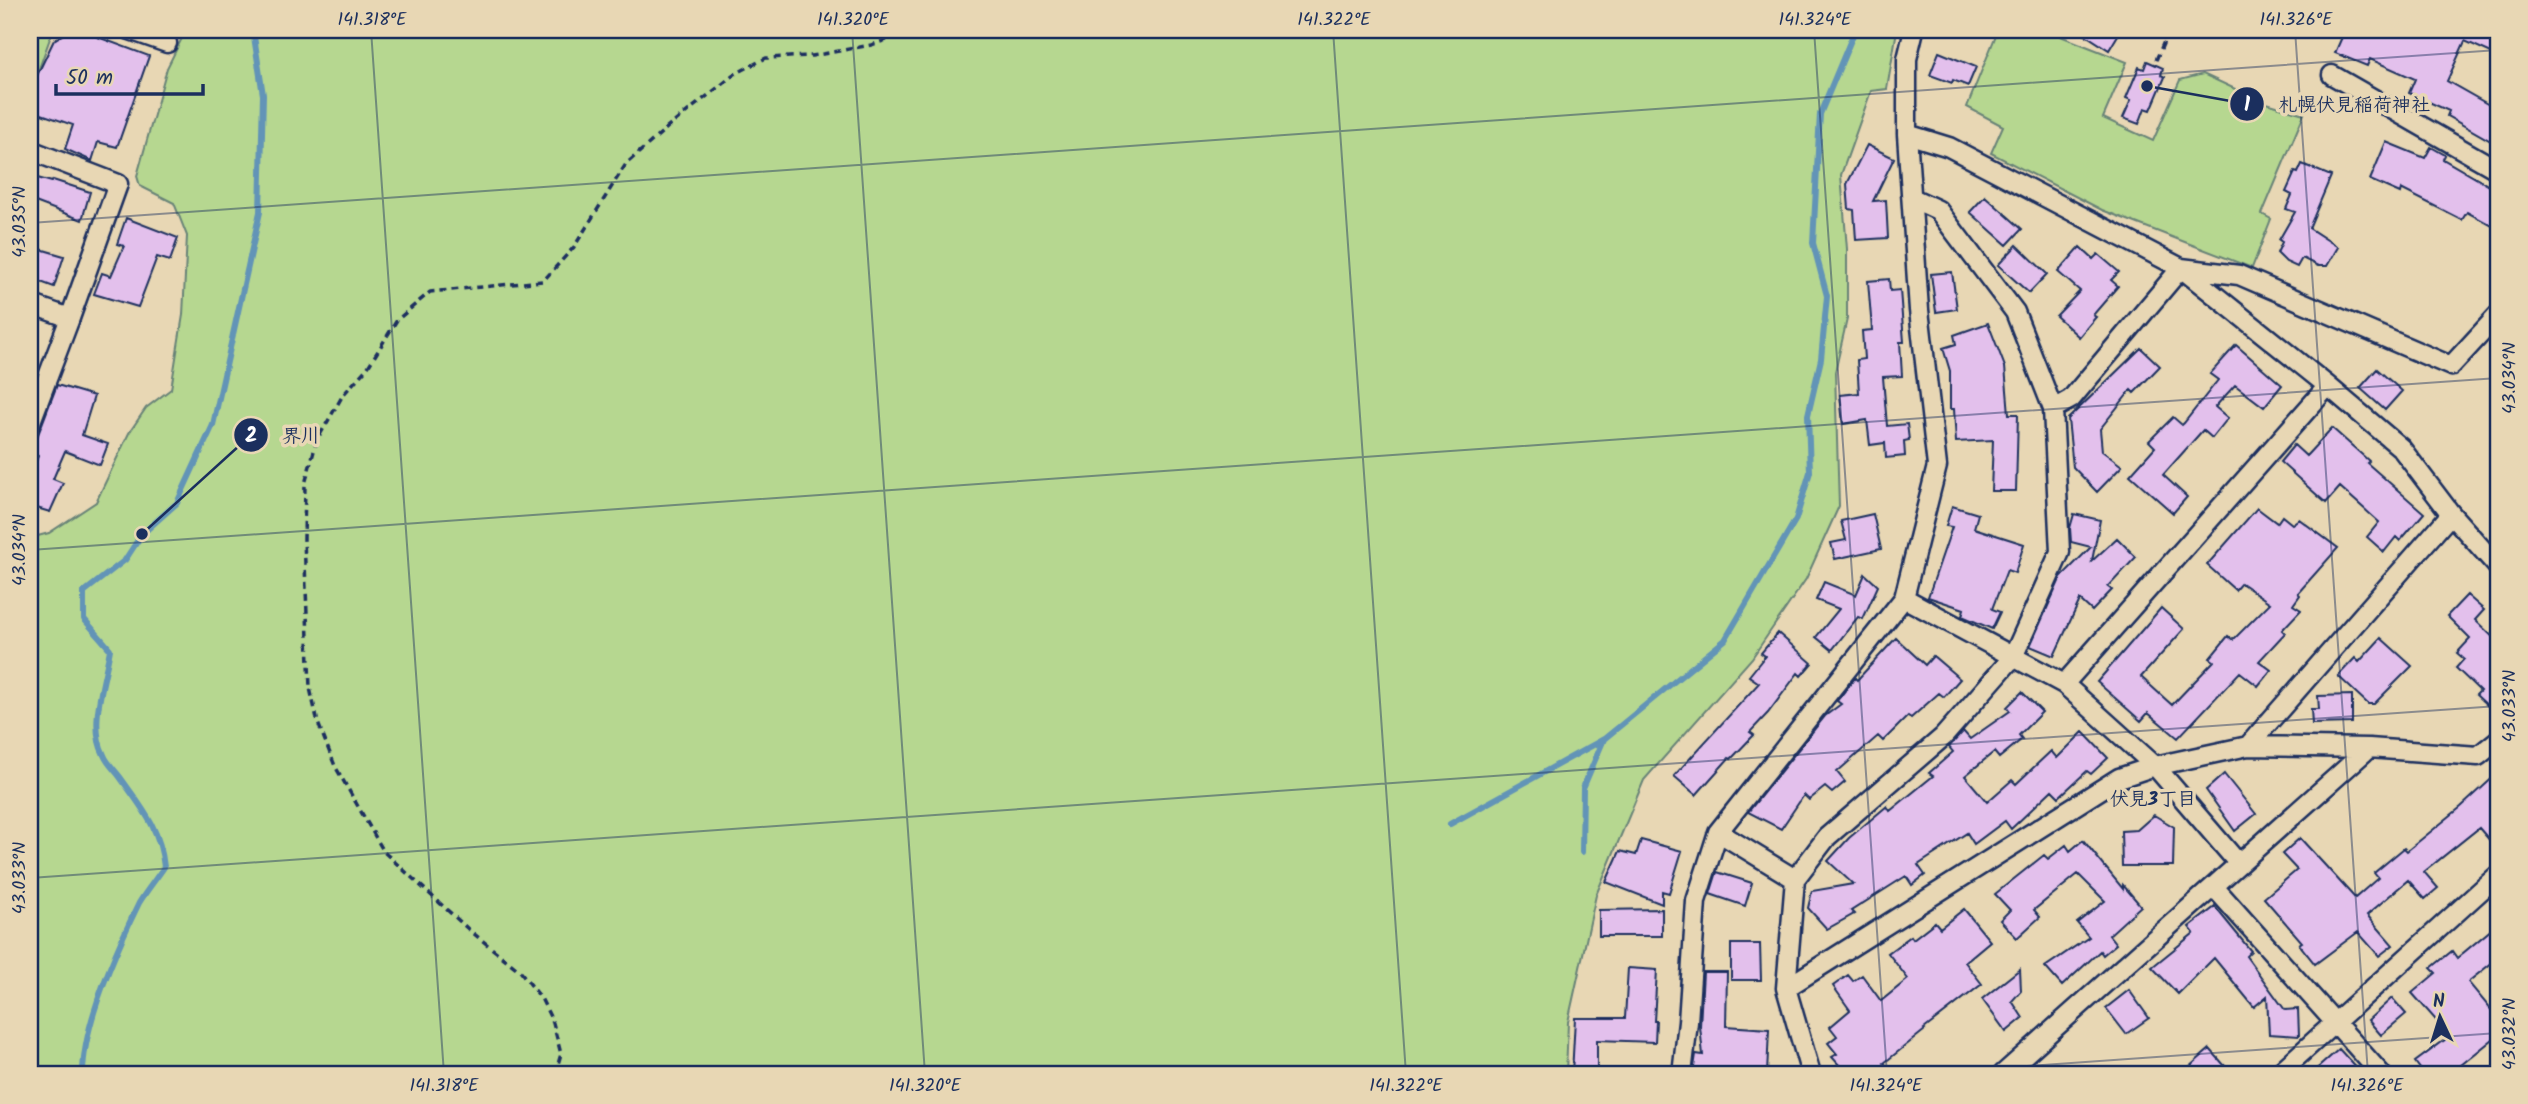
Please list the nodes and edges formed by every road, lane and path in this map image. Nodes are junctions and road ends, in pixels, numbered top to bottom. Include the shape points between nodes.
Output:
1 (130, 30) edge
2 (917, 30) edge
3 (1914, 30) edge
4 (2169, 30) edge
5 (167, 43) dead end
6 (2156, 60) dead end
7 (2332, 75) dead end
8 (1907, 134) junction
9 (30, 150) edge
10 (2498, 170) edge
11 (1912, 198) junction
12 (2180, 268) junction
13 (30, 304) edge
14 (2498, 315) edge
15 (70, 318) junction
16 (2328, 386) junction
17 (2053, 409) junction
18 (30, 424) edge
19 (2451, 514) junction
20 (2498, 566) edge
21 (1904, 598) junction
22 (2013, 657) junction
23 (2064, 684) junction
24 (2498, 740) edge
25 (2248, 746) junction
26 (2369, 748) junction
27 (2155, 766) junction
28 (1718, 832) junction
29 (2239, 864) junction
30 (2498, 876) edge
31 (1795, 879) junction
32 (2214, 887) junction
33 (1786, 988) junction
34 (2334, 1023) junction
35 (555, 1074) edge
36 (1682, 1074) edge
37 (1811, 1074) edge
38 (2003, 1074) edge
39 (2278, 1074) edge
40 (2381, 1074) edge

1 - 5 street
2 - 35 path via 871,46 766,58 735,74 626,164 574,247 543,281 430,292 397,320 317,440 305,484 304,539 310,688 322,733 335,766 384,852 520,971 541,998 561,1054
3 - 8 street via 1908,58
4 - 6 path
7 - 10 street
8 - 11 street
8 - 12 street via 1949,147
9 - 15 street via 118,184
11 - 17 street via 1938,210 2015,312
11 - 21 street via 1937,466
12 - 14 street via 2239,275 2451,366
12 - 16 street
12 - 17 street via 2071,399
13 - 15 street
15 - 18 street
16 - 19 street via 2401,448
16 - 23 street
17 - 22 street via 2060,552
19 - 20 street
19 - 25 street
21 - 22 street
21 - 28 street
22 - 23 street
22 - 31 street via 1943,737 1827,837
23 - 27 street
24 - 26 street via 2477,756
25 - 26 street
25 - 27 street
26 - 29 street
27 - 29 street
27 - 33 street via 2119,778
28 - 31 street
28 - 36 street via 1696,901
29 - 32 street
30 - 34 street
31 - 33 street
32 - 34 street
32 - 38 street
33 - 37 street
34 - 39 street
34 - 40 street

